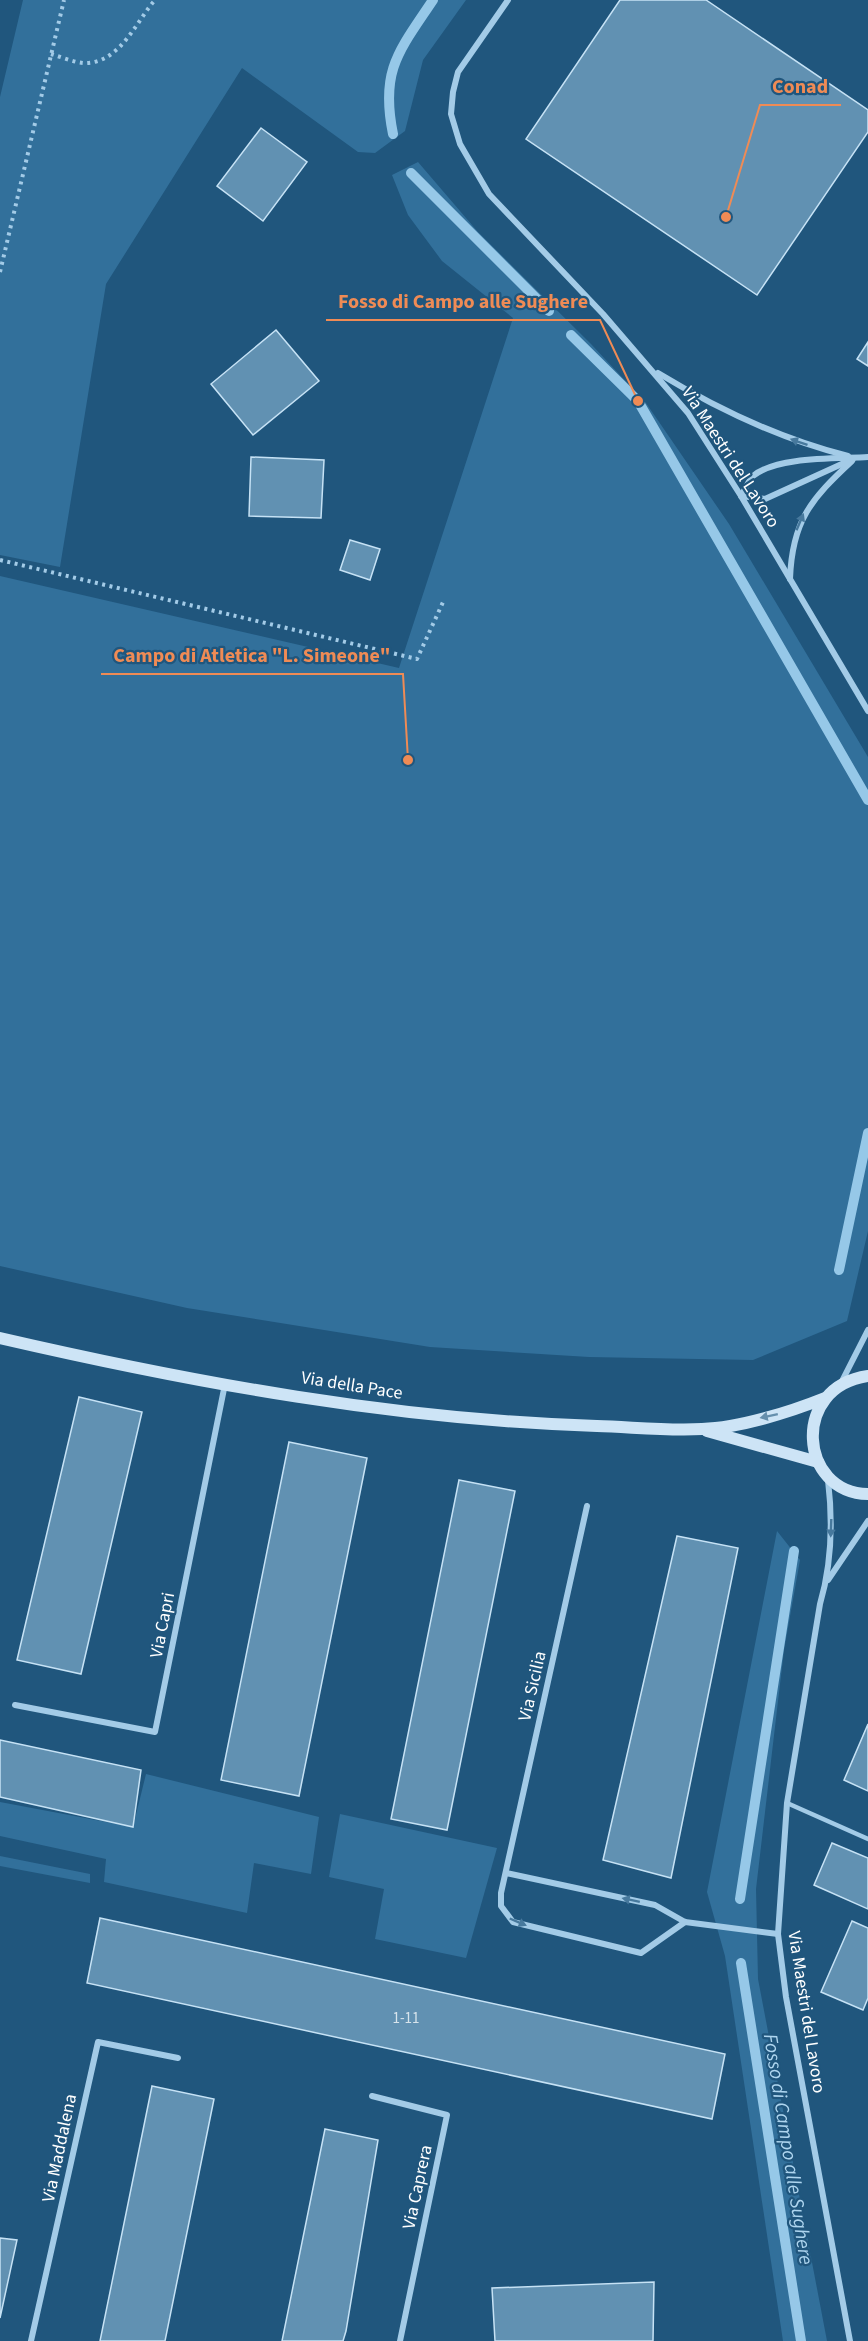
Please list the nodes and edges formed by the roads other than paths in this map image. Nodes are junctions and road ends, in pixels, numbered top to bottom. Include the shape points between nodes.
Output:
1 (508, 0) edge
2 (652, 369) junction
3 (855, 458) junction
4 (868, 458) edge
5 (741, 496) junction
6 (790, 579) junction
7 (868, 711) edge
8 (868, 1330) edge
9 (0, 1338) edge
10 (868, 1376) edge
11 (225, 1383) junction
12 (840, 1384) junction
13 (825, 1398) junction
14 (703, 1430) junction
15 (818, 1462) junction
16 (828, 1476) junction
17 (868, 1494) edge
18 (587, 1506) dead end
19 (868, 1521) edge
20 (827, 1580) junction
21 (15, 1705) dead end
22 (787, 1803) junction
23 (868, 1839) edge
24 (506, 1873) junction
25 (685, 1922) junction
26 (778, 1934) junction
27 (178, 2058) dead end
28 (372, 2096) dead end
29 (31, 2341) edge
30 (400, 2341) edge
31 (849, 2341) edge

1 - 2 street, Via Maestri del Lavoro via 459,72 451,114 460,144 489,194
3 -> 2 street via 749,423
2 - 5 street, Via Maestri del Lavoro via 688,413
3 - 4 street
3 - 5 street via 765,499
3 - 5 street via 767,468 752,477
6 -> 3 street via 790,552 803,514
5 - 6 street, Via Maestri del Lavoro
6 - 7 street, Via Maestri del Lavoro
8 - 12 street
9 - 11 street, Via della Pace
10 - 12 street
11 - 14 street, Via della Pace via 464,1419
11 - 21 street, Via Capri via 155,1732
12 - 13 street
13 -> 14 street, Via della Pace via 792,1412
13 - 15 street via 812,1429
14 - 15 street, Via della Pace
15 - 16 street
16 - 17 street via 844,1488
16 -> 20 street, Via Maestri del Lavoro via 832,1527
18 - 24 street, Via Sicilia
19 - 20 street, Via Maestri del Lavoro
20 - 22 street, Via Maestri del Lavoro
22 - 23 lane
22 - 26 street, Via Maestri del Lavoro
25 -> 24 street via 655,1905
24 -> 25 street, Via Sicilia via 501,1906 513,1922 523,1925 641,1953
25 - 26 street
26 - 31 street, Via Maestri del Lavoro
27 - 29 street, Via Maddalena via 98,2042
28 - 30 street, Via Caprera via 447,2115

